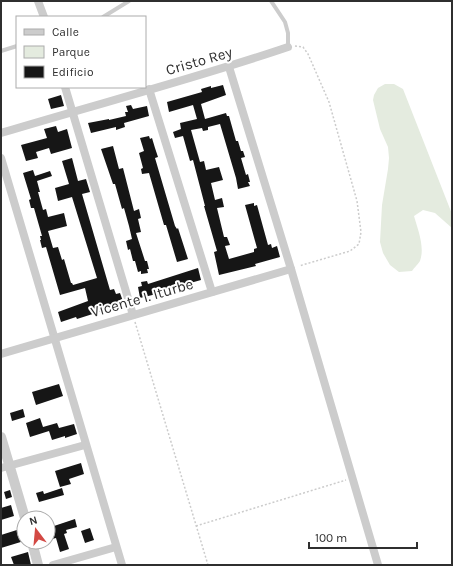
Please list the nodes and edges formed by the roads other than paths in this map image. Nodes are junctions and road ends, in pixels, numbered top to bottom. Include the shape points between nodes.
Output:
1 (38, 1) edge
2 (129, 1) edge
3 (271, 1) edge
4 (44, 16) edge
5 (105, 16) edge
6 (16, 46) edge
7 (288, 47) joint
8 (1, 51) edge
9 (229, 67) junction
10 (65, 88) edge
11 (149, 89) junction
12 (72, 111) junction
13 (1, 133) edge
14 (1, 158) edge
15 (291, 269) junction
16 (212, 292) junction
17 (133, 315) junction
18 (54, 338) junction
19 (1, 354) edge
20 (1, 437) edge
21 (85, 445) junction
22 (6, 467) edge
23 (22, 510) edge
24 (116, 547) junction
25 (34, 550) edge
26 (38, 565) edge
27 (53, 565) edge
28 (122, 565) edge
29 (378, 565) edge

1 - 4 street
2 - 5 lane
3 - 7 lane via 285,22
6 - 8 lane
7 - 9 street, Cristo Rey
9 - 11 street, Cristo Rey
9 - 15 street
10 - 12 street
11 - 12 street, Cristo Rey
11 - 16 street
12 - 13 street, Cristo Rey
12 - 17 street
14 - 18 street
15 - 16 street, Vicente I. Iturbe
15 - 29 street
16 - 17 street, Vicente I. Iturbe
17 - 18 street, Vicente I. Iturbe
18 - 19 street, Vicente I. Iturbe
18 - 21 street
20 - 22 street
21 - 22 street
21 - 24 street
22 - 23 street
24 - 27 street
24 - 28 street
25 - 26 street

